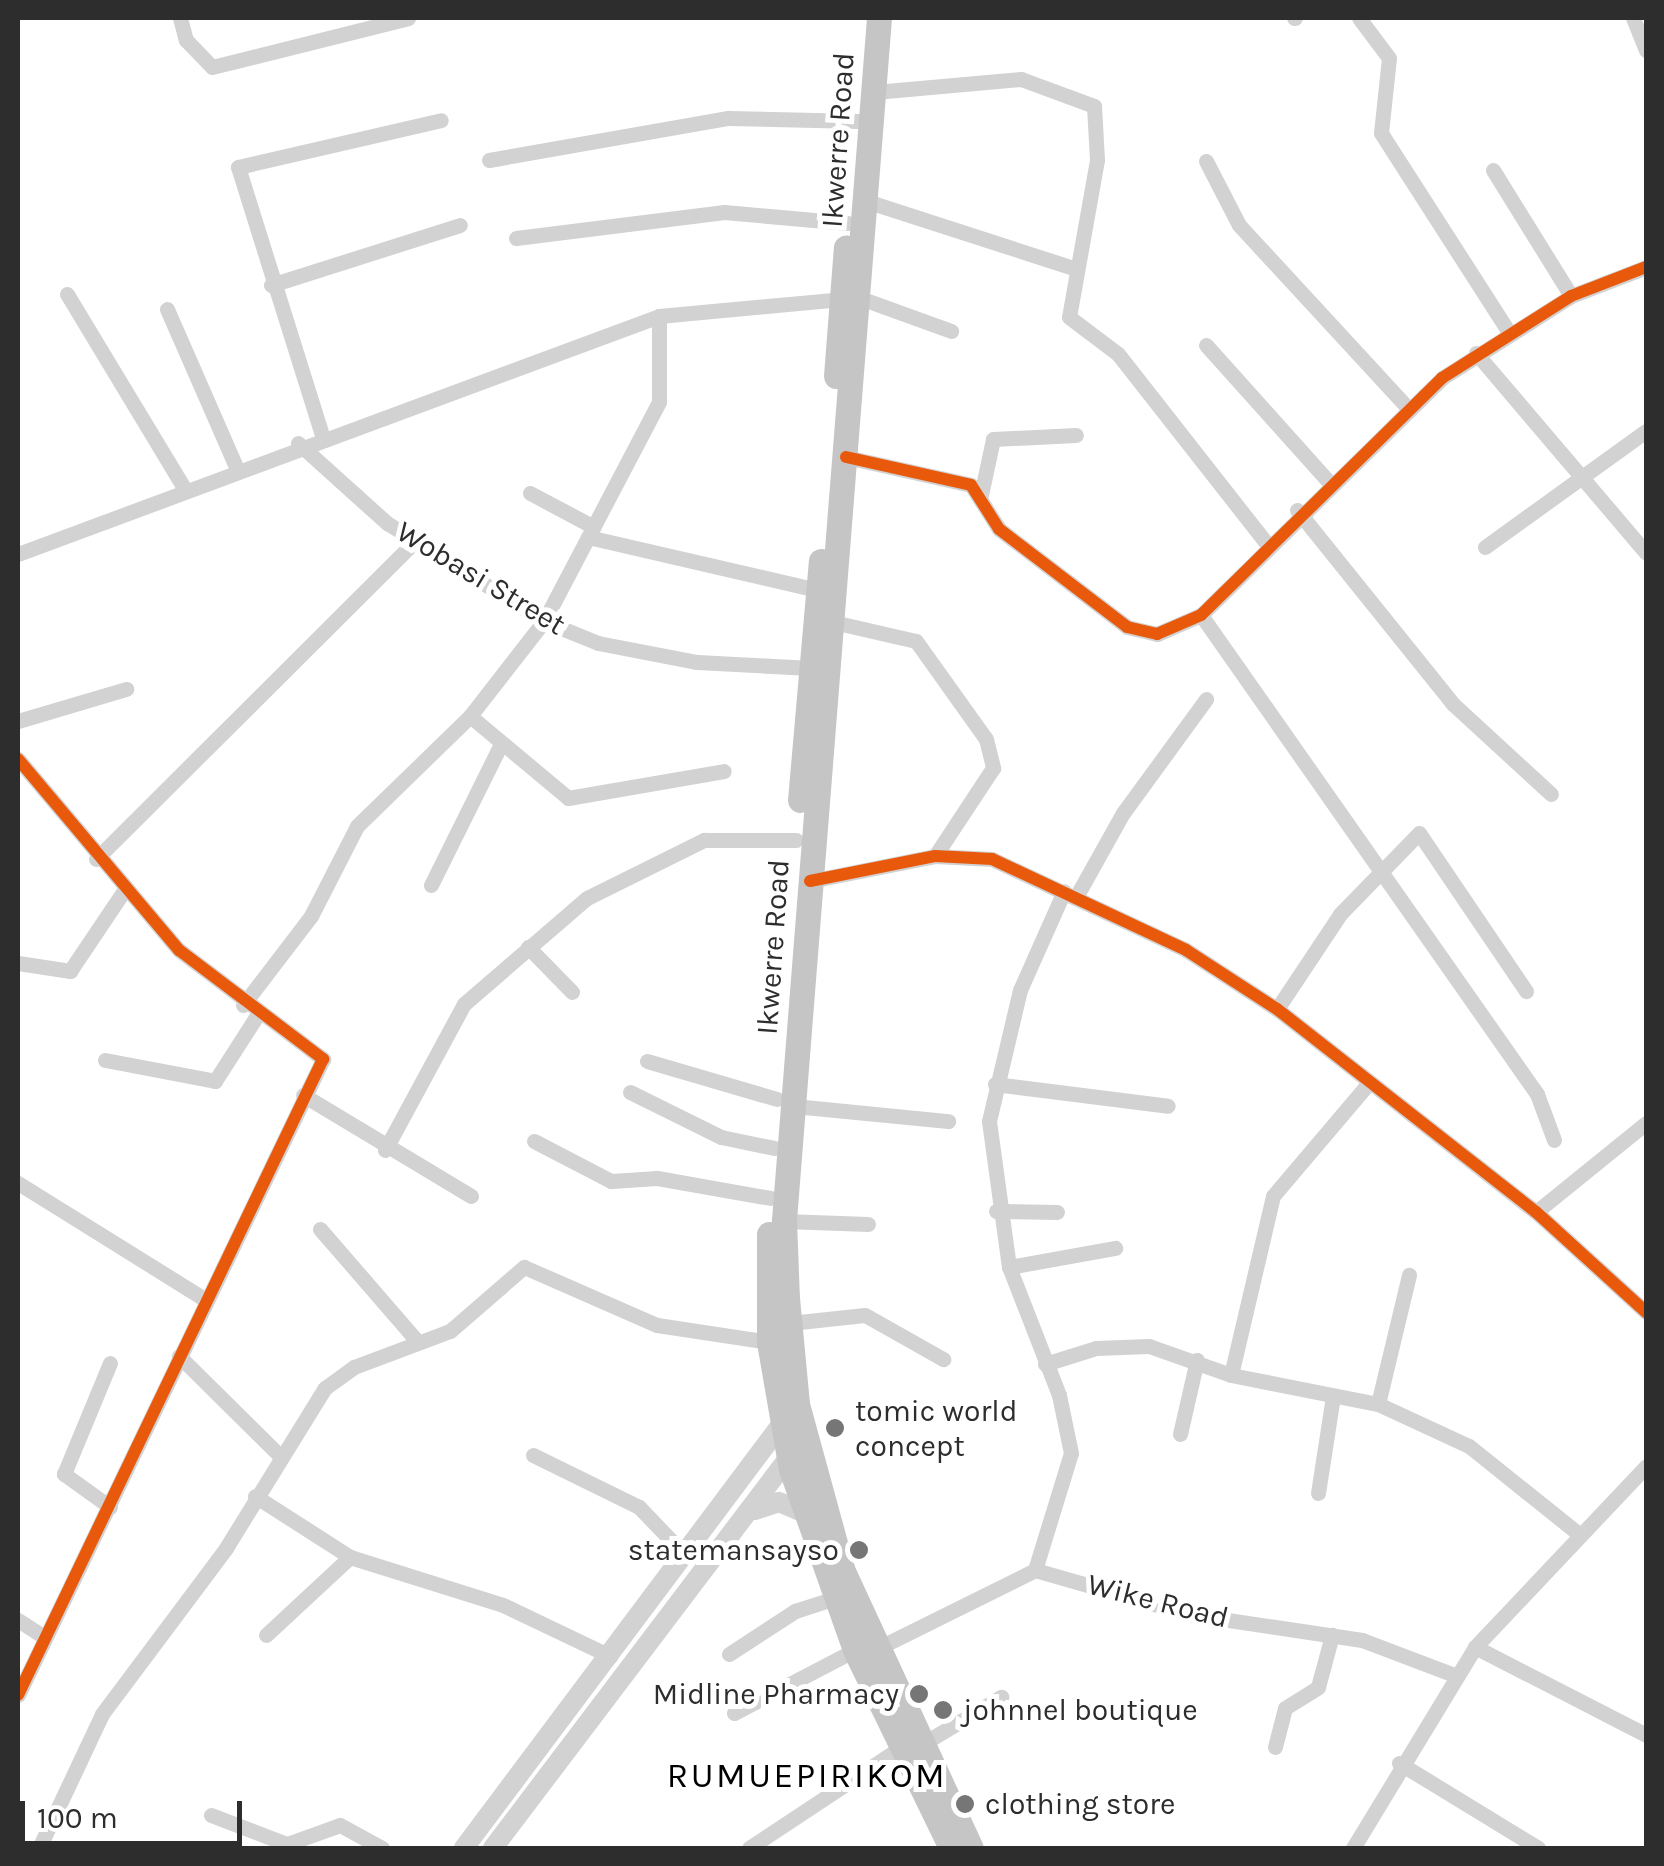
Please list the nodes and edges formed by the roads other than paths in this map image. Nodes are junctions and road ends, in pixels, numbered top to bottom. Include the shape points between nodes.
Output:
1 (180, 18) edge
2 (408, 18) edge
3 (864, 18) edge
4 (880, 18) edge
5 (1358, 18) edge
6 (1633, 18) edge
7 (1646, 50) edge
8 (875, 92) junction
9 (441, 120) dead end
10 (858, 121) junction
11 (488, 160) dead end
12 (1206, 162) dead end
13 (1492, 170) dead end
14 (866, 201) junction
15 (848, 223) junction
16 (460, 225) dead end
17 (516, 238) dead end
18 (1646, 267) edge
19 (1074, 268) junction
20 (271, 285) junction
21 (67, 294) dead end
22 (1571, 296) junction
23 (850, 298) junction
24 (167, 309) dead end
25 (658, 316) junction
26 (952, 331) dead end
27 (1508, 331) junction
28 (1206, 346) dead end
29 (1476, 353) junction
30 (843, 399) junction
31 (1408, 408) junction
32 (1646, 431) edge
33 (322, 434) junction
34 (1076, 435) dead end
35 (298, 443) junction
36 (846, 456) junction
37 (238, 469) junction
38 (1578, 474) junction
39 (1329, 482) junction
40 (186, 490) junction
41 (530, 493) dead end
42 (981, 495) junction
43 (1297, 510) junction
44 (591, 532) junction
45 (415, 542) junction
46 (1266, 542) junction
47 (1485, 547) dead end
48 (1646, 553) edge
49 (18, 554) edge
50 (818, 590) junction
51 (1201, 614) junction
52 (544, 621) junction
53 (833, 622) junction
54 (811, 668) junction
55 (126, 689) dead end
56 (1206, 699) dead end
57 (470, 716) junction
58 (18, 721) edge
59 (500, 746) junction
60 (20, 769) edge
61 (724, 771) dead end
62 (1550, 794) dead end
63 (796, 840) junction
64 (935, 856) junction
65 (96, 859) junction
66 (1375, 872) junction
67 (810, 880) junction
68 (430, 885) dead end
69 (123, 892) junction
70 (1070, 894) junction
71 (528, 947) junction
72 (18, 963) edge
73 (1526, 991) dead end
74 (572, 992) dead end
75 (251, 1009) junction
76 (1277, 1009) junction
77 (106, 1060) dead end
78 (647, 1060) dead end
79 (995, 1084) junction
80 (1368, 1084) junction
81 (630, 1092) dead end
82 (303, 1095) junction
83 (785, 1103) junction
84 (1168, 1106) dead end
85 (948, 1121) dead end
86 (1646, 1123) edge
87 (1554, 1140) dead end
88 (534, 1142) dead end
89 (774, 1148) junction
90 (386, 1150) junction
91 (18, 1183) edge
92 (471, 1196) dead end
93 (770, 1198) junction
94 (996, 1212) junction
95 (1056, 1212) dead end
96 (1536, 1212) junction
97 (784, 1221) junction
98 (868, 1224) dead end
99 (320, 1229) dead end
100 (1115, 1248) dead end
101 (1008, 1267) junction
102 (1409, 1274) dead end
103 (206, 1300) junction
104 (1646, 1312) edge
105 (790, 1324) junction
106 (416, 1340) junction
107 (769, 1342) junction
108 (179, 1356) junction
109 (943, 1359) dead end
110 (1197, 1360) junction
111 (110, 1362) dead end
112 (1045, 1364) junction
113 (1230, 1375) junction
114 (1333, 1396) junction
115 (797, 1404) junction
116 (1378, 1404) junction
117 (780, 1425) junction
118 (1180, 1434) dead end
119 (278, 1454) junction
120 (533, 1455) dead end
121 (790, 1458) junction
122 (1646, 1466) edge
123 (749, 1475) junction
124 (1318, 1493) dead end
125 (255, 1496) junction
126 (810, 1501) junction
127 (110, 1507) junction
128 (755, 1510) junction
129 (1579, 1534) junction
130 (685, 1555) junction
131 (350, 1557) junction
132 (1036, 1570) junction
133 (835, 1598) junction
134 (18, 1620) edge
135 (1332, 1635) junction
136 (266, 1636) dead end
137 (44, 1637) junction
138 (1475, 1647) junction
139 (865, 1650) junction
140 (729, 1654) dead end
141 (610, 1656) junction
142 (1454, 1675) junction
143 (18, 1695) edge
144 (1000, 1697) dead end
145 (734, 1713) dead end
146 (1646, 1735) edge
147 (910, 1747) junction
148 (1276, 1747) dead end
149 (1400, 1763) junction
150 (211, 1815) dead end
151 (40, 1848) edge
152 (382, 1848) edge
153 (464, 1848) edge
154 (493, 1848) edge
155 (749, 1848) edge
156 (950, 1848) edge
157 (971, 1848) edge
158 (1353, 1848) edge
159 (1538, 1848) edge

1 - 2 street via 186,40 212,67
3 - 10 main road, Ikwerre Road
4 - 8 main road, Ikwerre Road
5 - 27 street via 1389,58 1381,133
6 - 7 street
8 - 14 main road, Ikwerre Road
8 - 19 street via 1022,79 1094,106 1097,160
9 - 20 street via 238,167
10 - 11 street via 728,118
10 - 15 main road, Ikwerre Road
12 - 31 street via 1240,225
13 - 22 street
14 - 19 street
14 - 23 main road, Ikwerre Road
15 - 17 street via 724,212
15 - 23 main road, Ikwerre Road
16 - 20 street
18 - 22 street
19 - 46 street via 1069,317 1118,354
20 - 33 street
21 - 40 street
22 - 27 street
23 - 25 street
23 - 26 street
23 - 30 main road, Ikwerre Road
24 - 37 street
25 - 33 street
25 - 44 street via 659,402
27 - 29 street
28 - 39 street
29 - 31 street
29 - 38 street
30 - 36 main road, Ikwerre Road
30 - 50 main road, Ikwerre Road
31 - 39 street
32 - 38 street
33 - 35 street
34 - 42 street via 993,439
35 - 37 street
35 - 45 street, Wobasi Street
36 - 42 street via 957,480
36 - 53 main road, Ikwerre Road
37 - 40 street
38 - 47 street
38 - 48 street
39 - 43 street
40 - 49 street
41 - 44 street
42 - 51 street via 1000,529 1127,628 1157,634
43 - 46 street
43 - 62 street via 1453,704
44 - 50 street
44 - 52 street
45 - 52 street, Wobasi Street
45 - 65 street
46 - 51 street
50 - 54 main road, Ikwerre Road
51 - 66 street
52 - 54 street, Wobasi Street via 598,643 697,662
52 - 57 street
53 - 64 street via 916,641 986,739 993,768
53 - 67 main road, Ikwerre Road
54 - 63 main road, Ikwerre Road
55 - 58 street
56 - 70 street
57 - 59 street
57 - 75 street via 357,826 312,916
59 - 61 street via 568,798
59 - 68 street
60 - 65 street
63 - 71 street via 677,848 600,889
63 - 83 main road, Ikwerre Road
64 - 67 street
64 - 70 street via 992,859
65 - 69 street
66 - 73 street via 1424,836
66 - 76 street
66 - 87 street via 1537,1094
67 - 83 main road, Ikwerre Road
69 - 72 street via 70,971
69 - 75 street
70 - 76 street via 1186,950
70 - 79 street via 1020,990
71 - 74 street
71 - 90 street via 447,1026 414,1110
75 - 77 street via 214,1081
75 - 82 street via 324,1059
76 - 80 street
78 - 83 street
79 - 84 street
79 - 94 street
80 - 96 street
80 - 113 street via 1273,1196
81 - 89 street via 721,1137
82 - 90 street
82 - 103 street
83 - 85 street
83 - 89 main road, Ikwerre Road
83 - 97 main road, Ikwerre Road
86 - 96 street
88 - 93 street via 611,1181 658,1178
89 - 93 main road, Ikwerre Road
90 - 92 street
91 - 103 street
93 - 107 main road, Ikwerre Road
94 - 95 street
94 - 101 street
96 - 104 street
97 - 98 street
97 - 105 main road, Ikwerre Road
99 - 106 street
100 - 101 street
101 - 112 street
102 - 116 street
103 - 108 street
105 - 109 street via 865,1315
105 - 115 main road, Ikwerre Road
106 - 107 street via 450,1331 524,1267 657,1326
106 - 119 street via 325,1388
107 - 117 main road, Ikwerre Road
108 - 119 street
108 - 127 street
110 - 112 street via 1122,1344
110 - 113 street
110 - 118 street
111 - 127 street via 64,1474
112 - 132 street via 1070,1468
113 - 114 street
114 - 116 street
114 - 124 street
115 - 117 street
115 - 121 main road, Ikwerre Road
116 - 129 street via 1469,1446
117 - 121 main road, Ikwerre Road
117 - 123 street
119 - 125 street
120 - 130 street via 640,1507
121 - 123 street
121 - 126 main road, Ikwerre Road
121 - 128 street
122 - 129 street
123 - 130 street
125 - 131 street
125 - 151 street via 86,1741
126 - 128 street
126 - 133 main road, Ikwerre Road
126 - 139 main road, Ikwerre Road
127 - 137 street
128 - 154 street
129 - 138 street
130 - 141 street
131 - 136 street
131 - 141 street via 503,1605
132 - 135 street, Wike Road via 1188,1614
132 - 139 street
133 - 139 main road, Ikwerre Road
133 - 140 street via 795,1610
134 - 137 street
135 - 142 street, Wike Road
135 - 148 street via 1318,1686 1285,1708
137 - 143 street
138 - 142 street
138 - 146 street
139 - 145 street
139 - 147 main road, Ikwerre Road
141 - 153 street
142 - 149 street
144 - 147 street
147 - 155 street
147 - 156 main road, Ikwerre Road
147 - 157 main road, Ikwerre Road
149 - 158 street
149 - 159 street
150 - 152 street via 287,1844 340,1825

